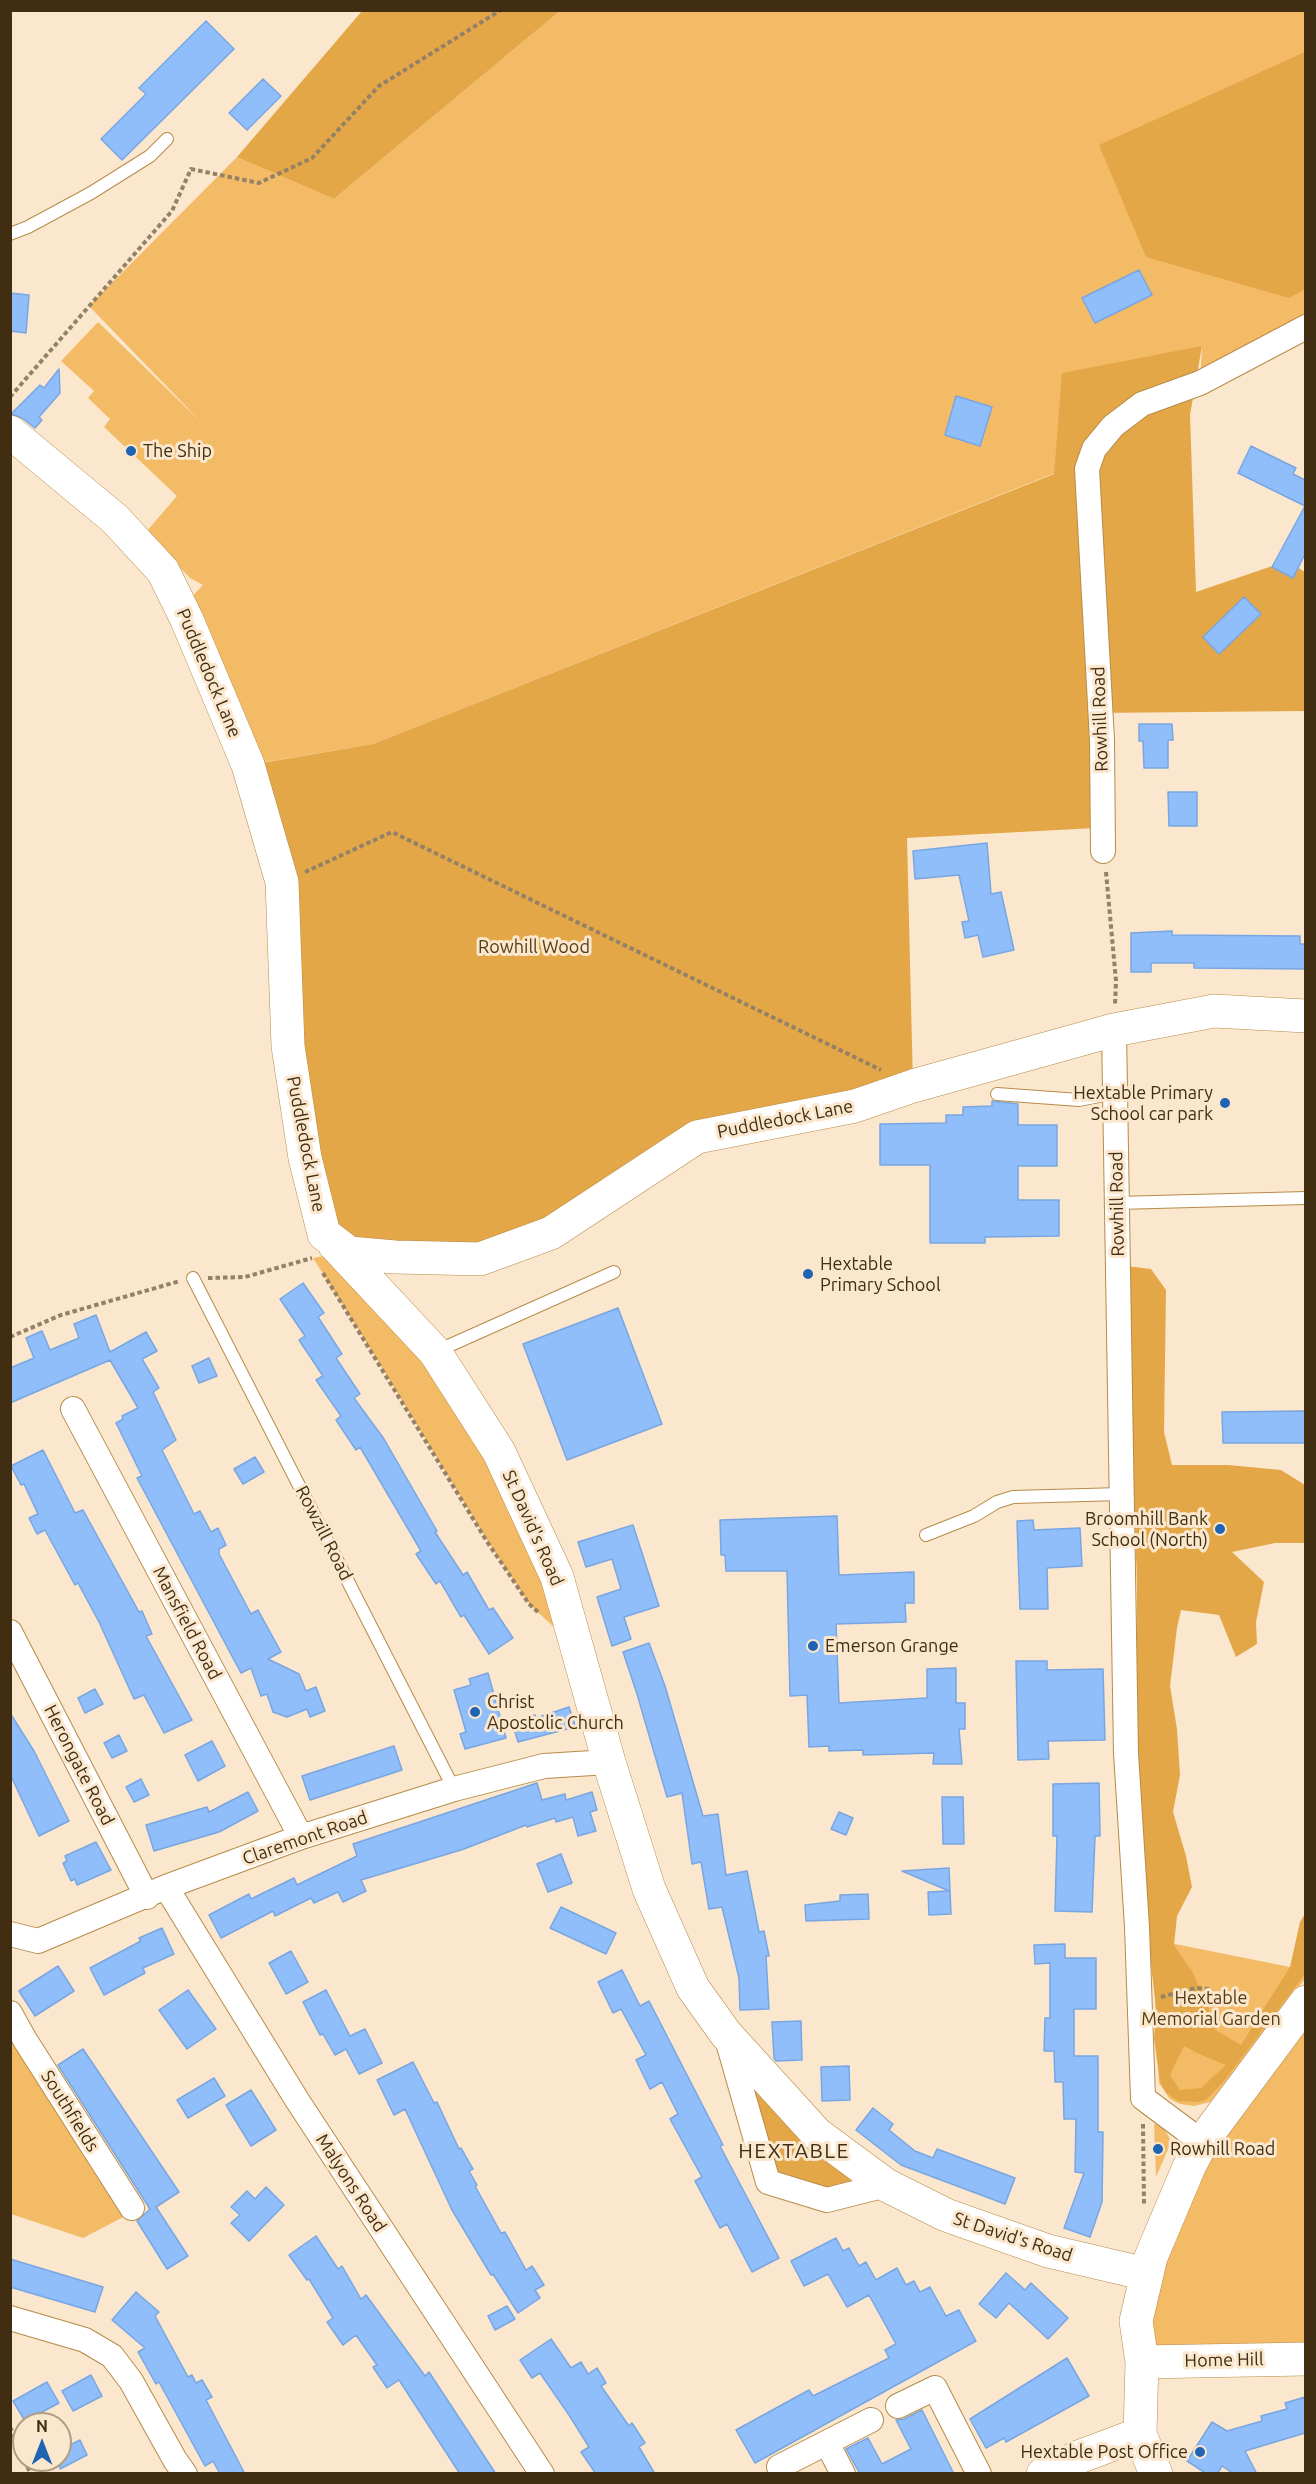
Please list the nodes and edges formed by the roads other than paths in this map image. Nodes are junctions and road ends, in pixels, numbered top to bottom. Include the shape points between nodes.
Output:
1 (167, 139) dead end
2 (10, 234) edge
3 (1305, 327) edge
4 (10, 432) edge
5 (1103, 851) road end
6 (1305, 1016) edge
7 (1114, 1030) junction
8 (1115, 1093) junction
9 (997, 1094) dead end
10 (1305, 1198) edge
11 (1117, 1203) junction
12 (324, 1234) junction
13 (614, 1272) dead end
14 (193, 1278) road end
15 (435, 1352) junction
16 (74, 1409) dead end
17 (1121, 1494) junction
18 (926, 1535) dead end
19 (10, 1632) edge
20 (609, 1762) junction
21 (454, 1789) junction
22 (301, 1837) junction
23 (157, 1892) junction
24 (10, 1934) edge
25 (38, 1941) junction
26 (10, 1951) edge
27 (1305, 2002) edge
28 (10, 2013) edge
29 (726, 2034) junction
30 (1202, 2142) junction
31 (885, 2186) junction
32 (132, 2208) dead end
33 (1146, 2274) junction
34 (10, 2318) edge
35 (1305, 2359) edge
36 (1142, 2362) junction
37 (898, 2406) dead end
38 (871, 2420) dead end
39 (1140, 2434) junction
40 (827, 2443) junction
41 (779, 2467) dead end
42 (185, 2474) edge
43 (542, 2474) edge
44 (843, 2474) edge
45 (979, 2474) edge
46 (1043, 2474) edge
47 (1156, 2474) edge

1 - 2 lane via 150,156 91,193
3 - 5 street, Rowhill Road via 1200,383 1142,404 1113,426 1094,449 1087,469 1102,740
4 - 12 street, Puddledock Lane via 114,519 163,572 248,765 282,882 288,1046 305,1158
6 - 7 street, Puddledock Lane via 1214,1011
7 - 8 street, Rowhill Road
7 - 12 street, Puddledock Lane via 855,1106 697,1137 551,1233 480,1259 349,1253
8 - 9 lane via 1079,1101
8 - 11 street, Rowhill Road
10 - 11 lane
11 - 17 street, Rowhill Road
12 - 15 street, St David's Road
13 - 15 lane
14 - 21 lane, Rowzill Road
15 - 20 street, St David's Road via 499,1452 558,1576
16 - 22 street, Mansfield Road
17 - 18 lane via 1013,1497
17 - 30 street, Rowhill Road via 1126,1753 1143,2098
19 - 23 street, Herongate Road
20 - 21 street, Claremont Road via 544,1766
20 - 29 street, St David's Road via 649,1889 693,1988
21 - 22 street, Claremont Road
22 - 23 street, Claremont Road
23 - 25 street, Claremont Road
23 - 43 street, Malyons Road
24 - 25 street
25 - 26 street
27 - 30 street
28 - 32 street, Southfields
29 - 31 street, St David's Road via 817,2134
29 - 31 street, St David's Road via 768,2182 827,2200
30 - 33 street via 1168,2213
31 - 33 street, St David's Road via 946,2214 1048,2251
33 - 36 street via 1136,2321
34 - 42 street via 85,2340 112,2356 131,2381
35 - 36 street, Home Hill
36 - 39 street
37 - 45 street via 935,2388
38 - 40 street
39 - 46 street
39 - 47 street
40 - 41 street
40 - 44 street

